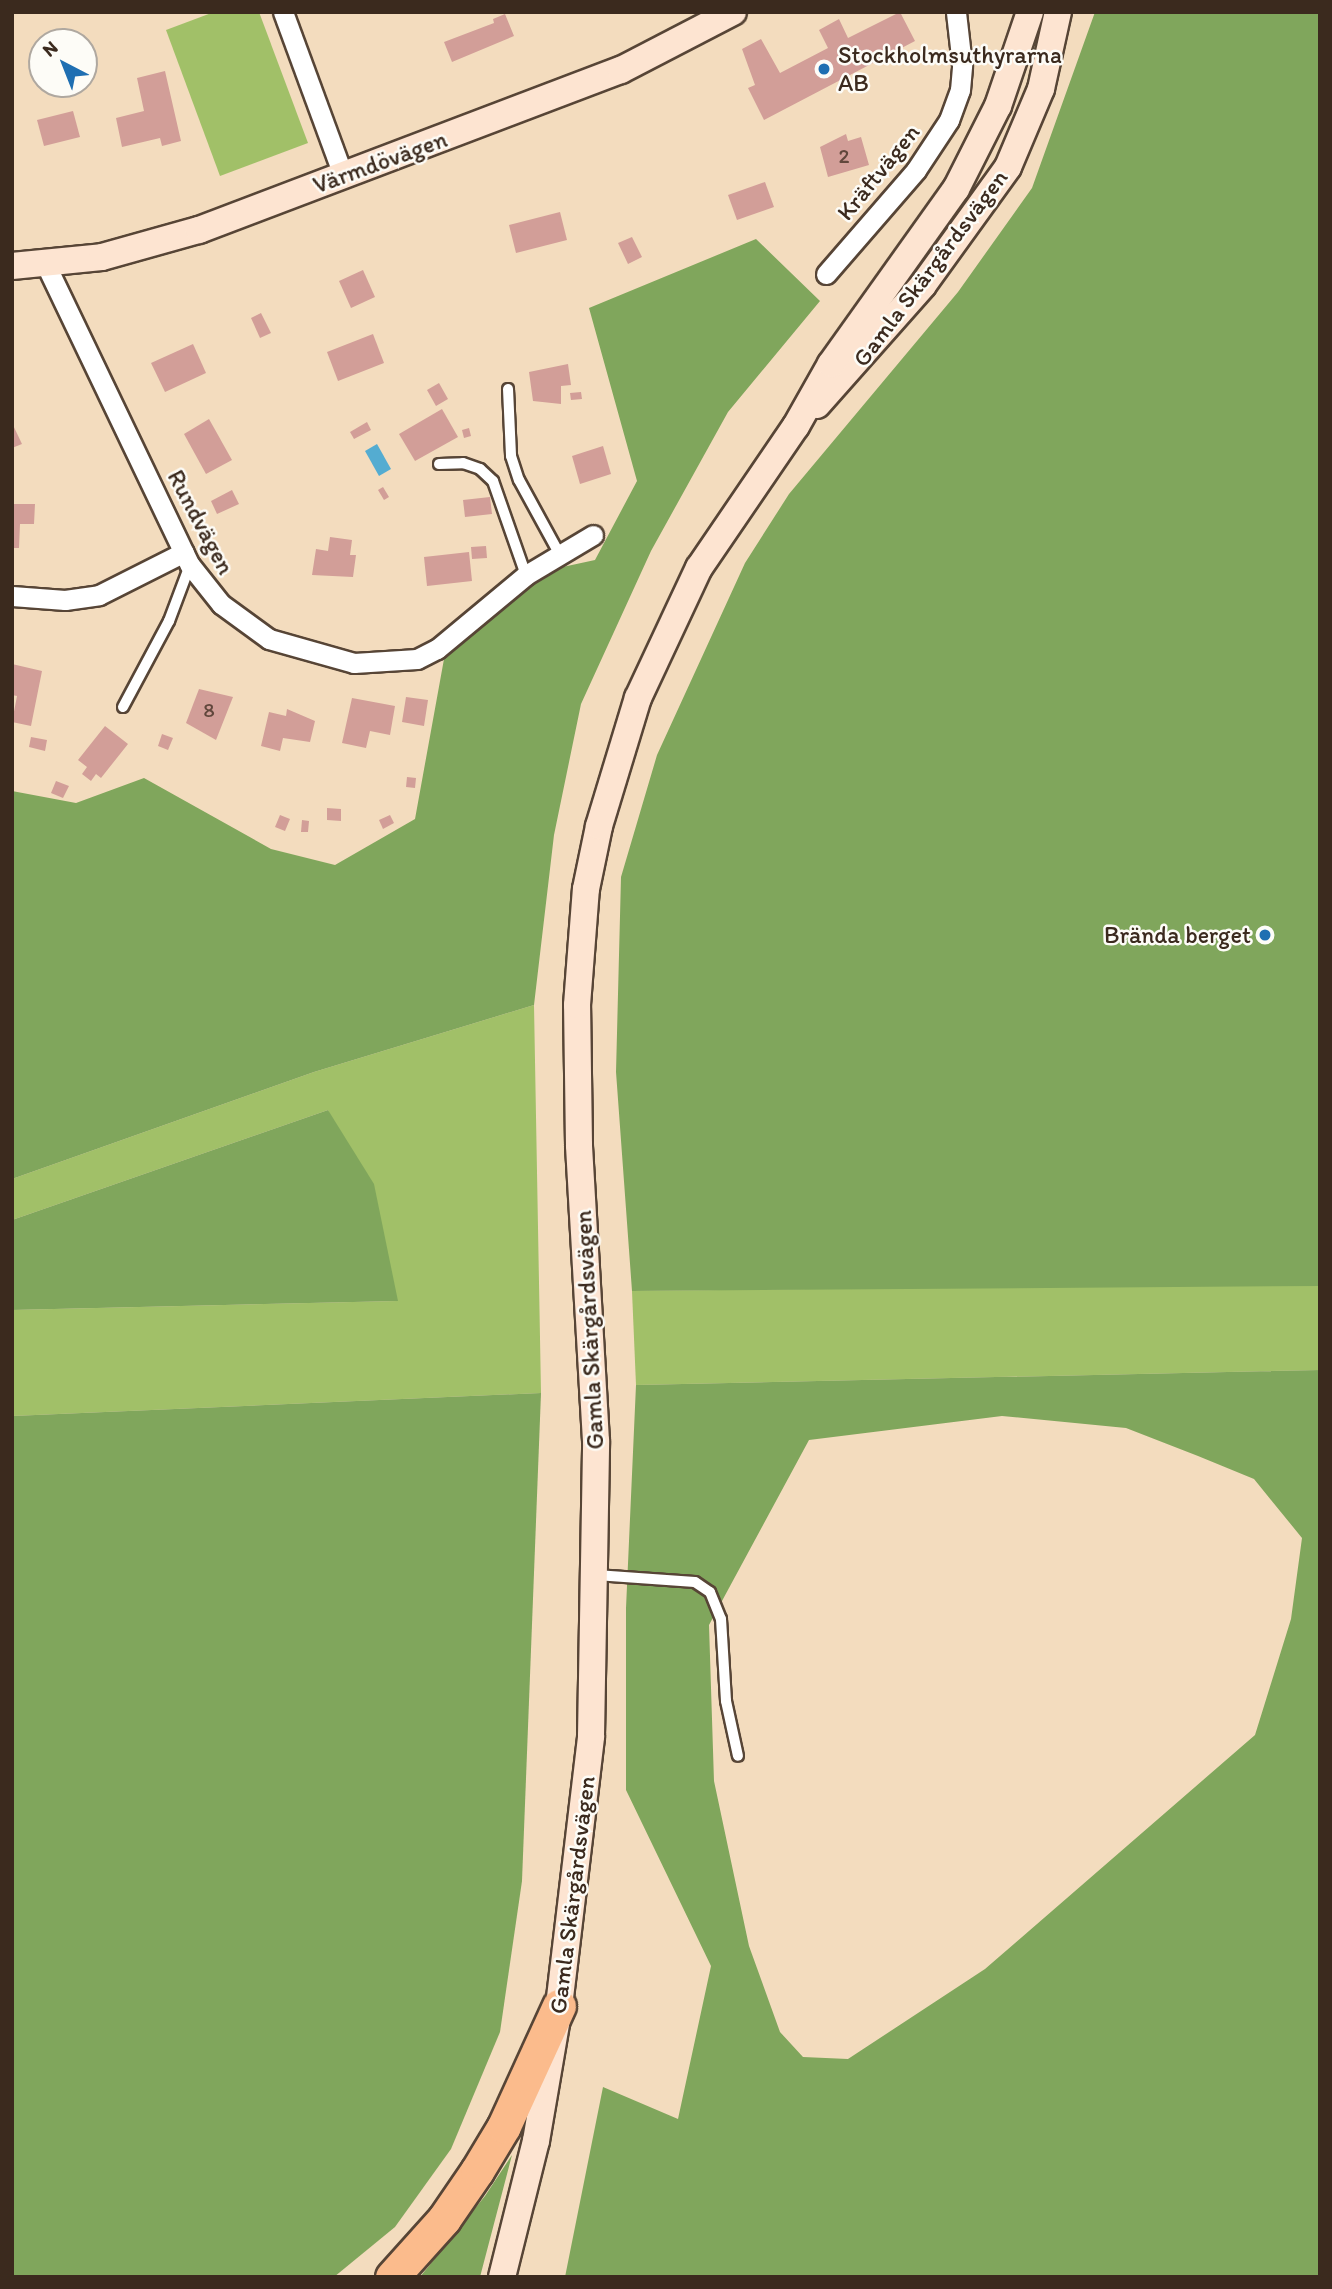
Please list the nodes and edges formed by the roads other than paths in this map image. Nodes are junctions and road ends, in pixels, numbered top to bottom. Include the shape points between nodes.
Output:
1 (283, 12) edge
2 (733, 12) edge
3 (956, 12) edge
4 (1030, 12) edge
5 (1058, 12) edge
6 (343, 175) junction
7 (46, 265) junction
8 (12, 266) edge
9 (826, 274) dead end
10 (508, 389) dead end
11 (796, 426) junction
12 (439, 464) dead end
13 (593, 535) dead end
14 (559, 552) junction
15 (187, 558) junction
16 (526, 575) junction
17 (12, 596) edge
18 (123, 707) dead end
19 (596, 1575) junction
20 (738, 1756) dead end
21 (559, 2006) junction
22 (392, 2277) edge
23 (502, 2277) edge

1 - 6 street
2 - 6 main road, Värmdövägen via 621,70
3 - 9 street, Kräftvägen via 962,65 960,90 949,120 916,170
4 - 11 main road, Gamla Skärgårdsvägen via 1011,74 978,150 948,201 831,364
5 - 11 main road, Gamla Skärgårdsvägen via 1041,89 1008,167 923,285 846,378
6 - 7 main road, Värmdövägen via 144,247
7 - 8 main road, Värmdövägen
7 - 15 street, Rundvägen
10 - 14 lane via 511,456 519,480
11 - 19 main road, Gamla Skärgårdsvägen via 705,558 667,632 619,753 586,888 576,1069 597,1441
12 - 16 lane via 463,463 493,481
13 - 14 street, Rundvägen
14 - 16 street, Rundvägen
15 - 16 street, Rundvägen via 221,604 253,630 292,649 354,663 417,659 437,649
15 - 17 street via 99,596 65,600
15 - 18 lane via 169,621
19 - 20 lane via 695,1582 710,1592 721,1619 726,1701
19 - 21 main road, Gamla Skärgårdsvägen via 591,1737
21 - 22 highway via 504,2126 477,2171 444,2219
21 - 23 main road, Gamla Skärgårdsvägen via 536,2141

